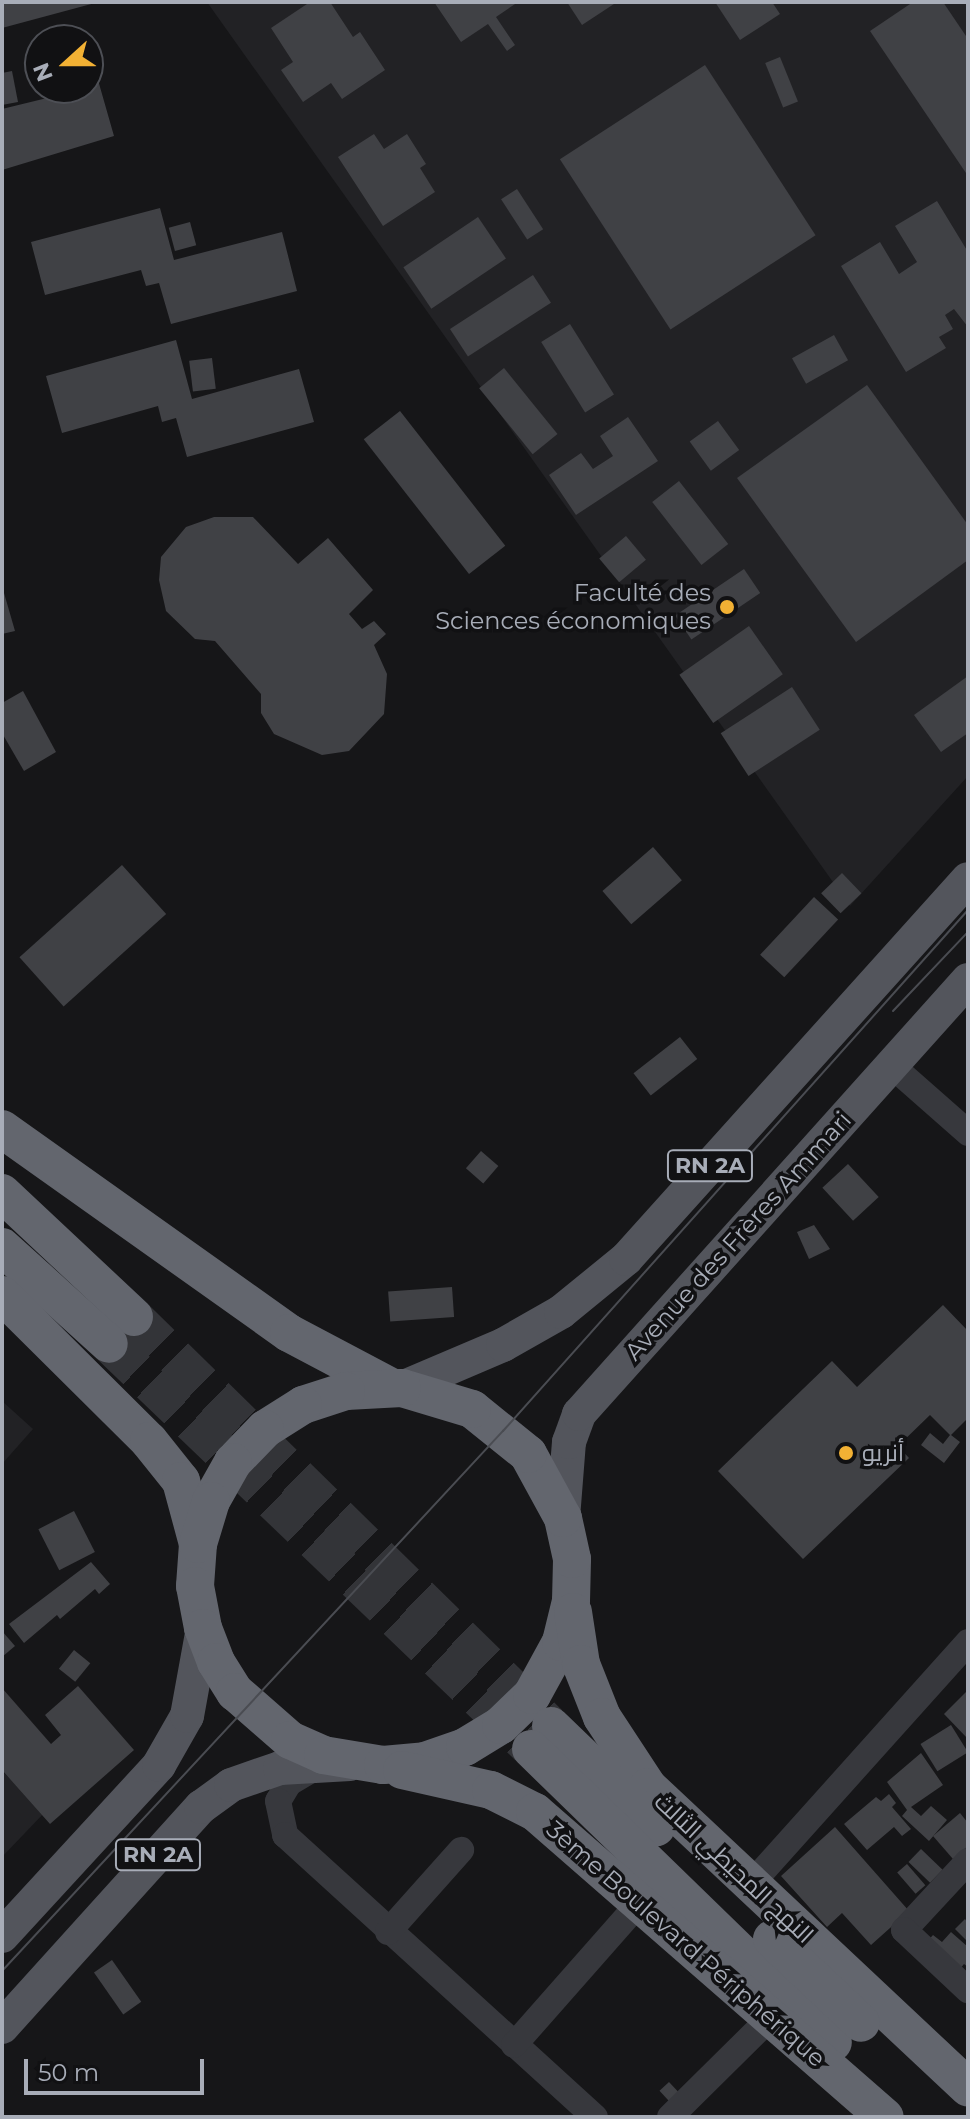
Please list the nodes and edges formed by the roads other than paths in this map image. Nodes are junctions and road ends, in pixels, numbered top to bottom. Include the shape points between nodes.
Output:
1 (968, 879) edge
2 (968, 980) edge
3 (891, 1065) junction
4 (2, 1129) edge
5 (968, 1133) edge
6 (2, 1193) edge
7 (2, 1247) edge
8 (2, 1295) edge
9 (396, 1387) junction
10 (563, 1518) junction
11 (198, 1544) junction
12 (571, 1601) junction
13 (203, 1628) junction
14 (968, 1642) edge
15 (371, 1765) junction
16 (319, 1766) junction
17 (461, 1850) dead end
18 (968, 1861) edge
19 (751, 1884) junction
20 (641, 1901) junction
21 (388, 1932) junction
22 (2, 1936) edge
23 (968, 1990) edge
24 (769, 2019) junction
25 (2, 2027) edge
26 (514, 2045) junction
27 (968, 2088) edge
28 (595, 2117) edge
29 (670, 2117) edge
30 (885, 2117) edge
31 (909, 2117) edge
32 (964, 2117) edge

1 - 9 main road, RN 2A via 626,1259 561,1312 503,1345
2 - 3 main road, Avenue des Frères Ammari / RN 2A
3 - 5 street
3 - 10 main road, Avenue des Frères Ammari / RN 2A via 579,1414 569,1442
4 - 9 highway via 252,1309
6 - 7 highway via 121,1330
8 - 11 highway via 181,1481
9 - 10 highway via 472,1409 503,1431 535,1464
9 - 11 highway via 346,1391 317,1400 265,1429 233,1462
10 - 12 highway via 572,1559
11 - 13 highway, 3ème Boulevard Périphérique via 195,1586
12 - 15 highway via 554,1659 532,1695 501,1725 439,1757
12 - 19 highway, النهج المحيطي الثالث via 581,1664 602,1717 648,1787
13 - 15 highway, 3ème Boulevard Périphérique via 222,1672 260,1719 323,1755
13 - 22 main road, RN 2A via 187,1716 159,1765
14 - 19 street
15 - 16 main road, RN 2A
15 - 20 highway, 3ème Boulevard Périphérique via 491,1790 535,1812
16 - 21 street via 289,1783 278,1801 285,1835
16 - 25 main road, RN 2A via 280,1768 231,1785 201,1807
17 - 21 street
18 - 23 street via 904,1930
19 - 27 highway, النهج المحيطي الثالث
20 - 24 highway, 3ème Boulevard Périphérique
20 - 26 street
21 - 26 street
24 - 29 street
24 - 30 highway, 3ème Boulevard Périphérique
26 - 28 street
31 - 32 highway via 541,1738

